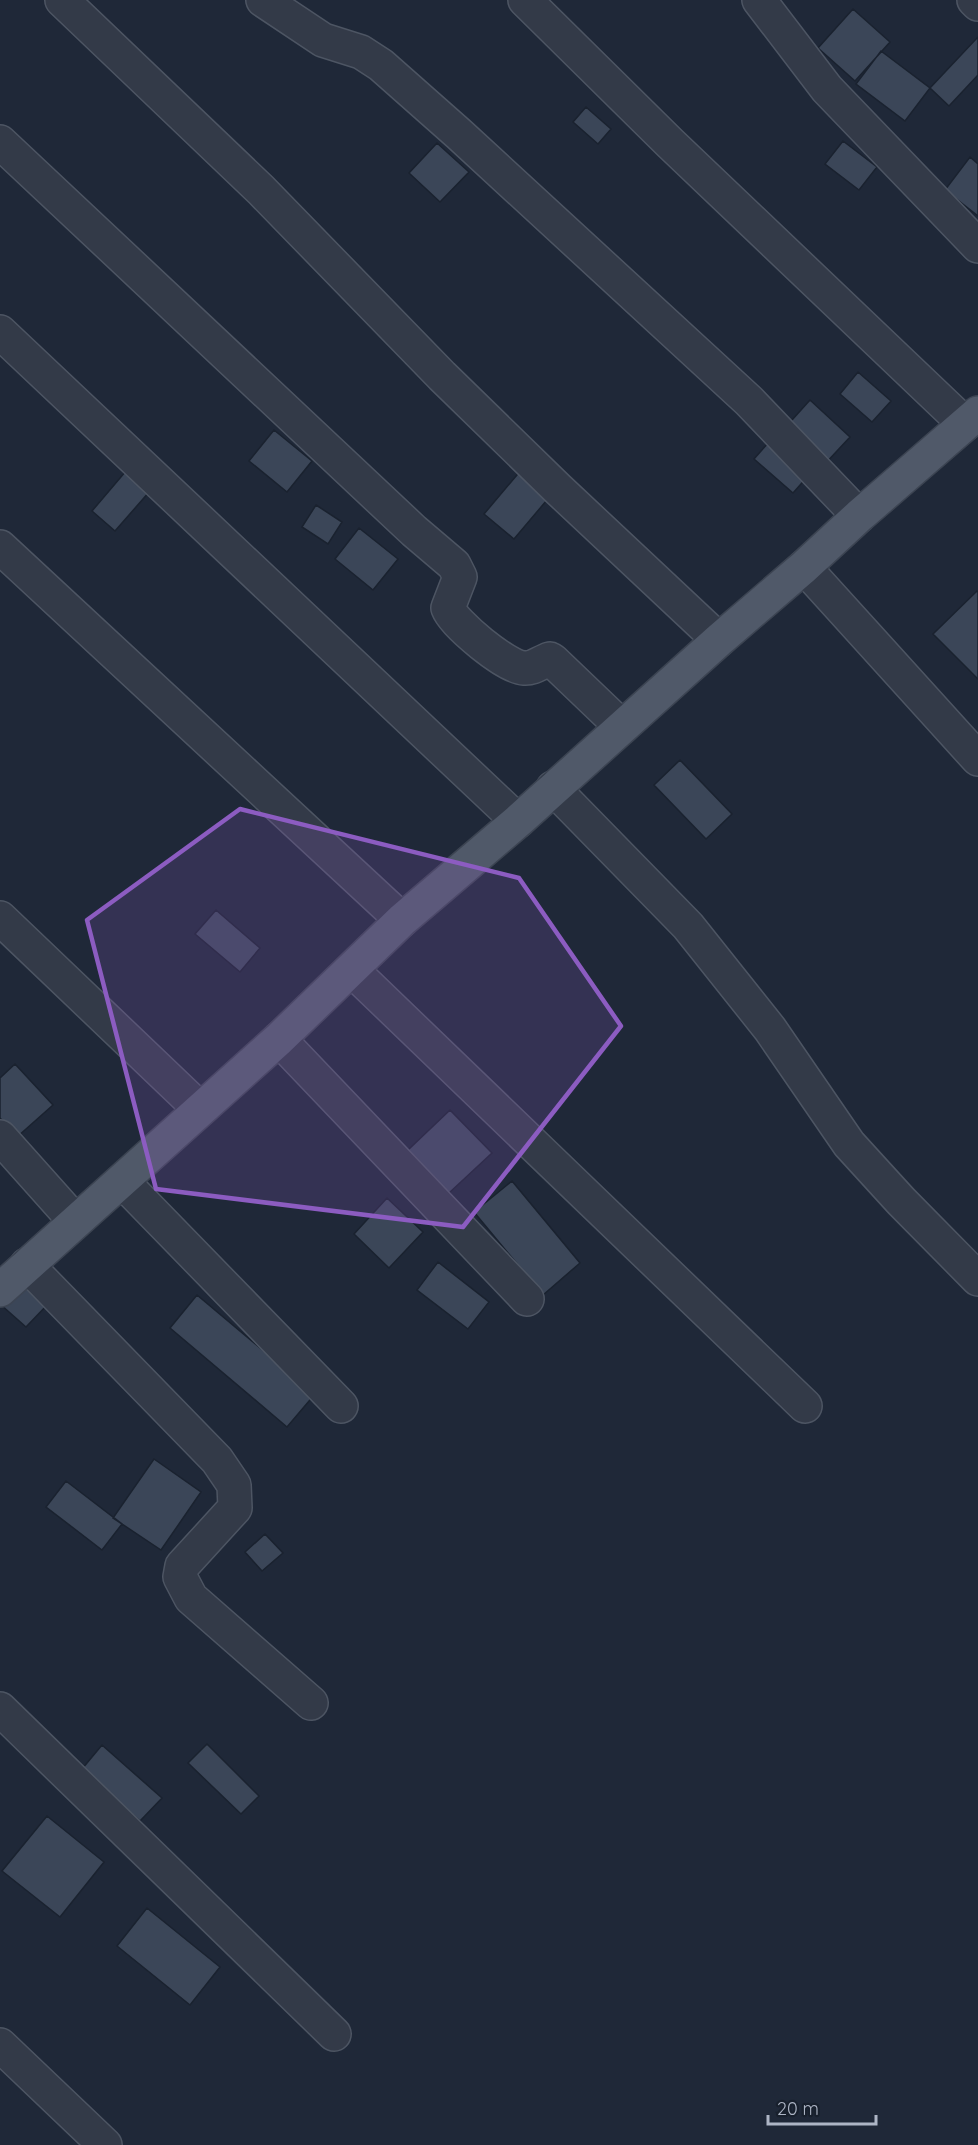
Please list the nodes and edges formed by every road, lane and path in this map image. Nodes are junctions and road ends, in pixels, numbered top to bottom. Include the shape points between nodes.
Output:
1 (62, 0) edge
2 (263, 0) edge
3 (525, 0) edge
4 (759, 0) edge
5 (974, 0) edge
6 (978, 4) edge
7 (0, 142) edge
8 (978, 246) edge
9 (0, 332) edge
10 (972, 419) edge
11 (859, 516) junction
12 (0, 547) edge
13 (804, 567) junction
14 (719, 640) junction
15 (622, 727) junction
16 (978, 759) edge
17 (553, 788) junction
18 (518, 821) junction
19 (0, 918) edge
20 (402, 920) junction
21 (352, 970) junction
22 (279, 1039) junction
23 (200, 1109) junction
24 (0, 1137) edge
25 (122, 1181) junction
26 (75, 1221) junction
27 (27, 1265) junction
28 (978, 1279) edge
29 (0, 1290) edge
30 (527, 1299) dead end
31 (341, 1406) dead end
32 (806, 1406) dead end
33 (311, 1703) dead end
34 (0, 1708) edge
35 (334, 2034) dead end
36 (0, 2045) edge
37 (105, 2145) edge

1 - 14 street via 261,190 558,489
2 - 11 street via 323,40 361,52 389,72 749,401
3 - 10 street via 679,151
4 - 8 street via 827,89
5 - 6 street
7 - 15 street via 454,565 460,577 448,608 466,630 517,667 531,668 550,659
9 - 18 street
10 - 11 main road
11 - 13 main road
12 - 20 street
13 - 14 main road
13 - 16 street
14 - 15 main road
15 - 17 main road
17 - 18 main road
17 - 28 street via 688,926 770,1029 849,1144
18 - 20 main road
19 - 23 street
20 - 21 main road
21 - 22 main road
21 - 32 street
22 - 23 main road
22 - 30 street
23 - 25 main road
24 - 26 street
25 - 26 main road
25 - 31 street
26 - 27 main road
27 - 29 main road
27 - 33 street via 217,1460 234,1485 235,1508 182,1566 180,1577 191,1598
34 - 35 street
36 - 37 street

